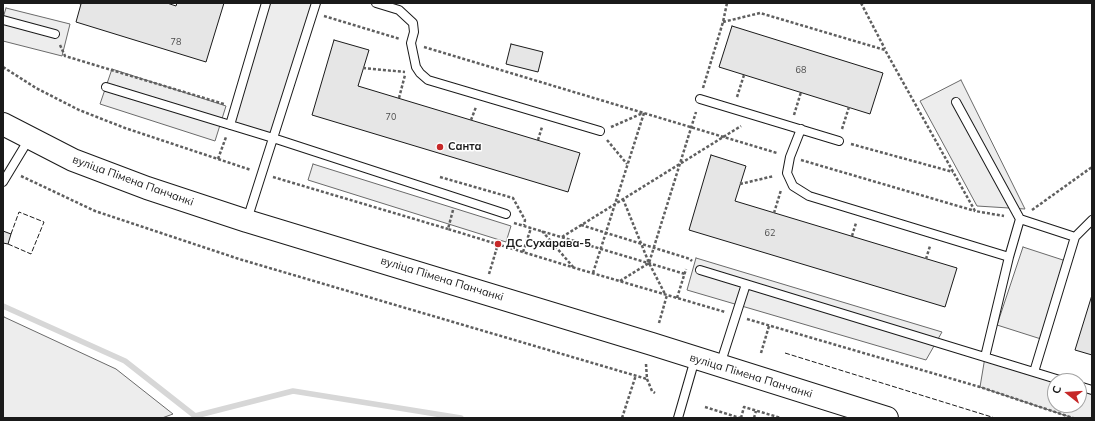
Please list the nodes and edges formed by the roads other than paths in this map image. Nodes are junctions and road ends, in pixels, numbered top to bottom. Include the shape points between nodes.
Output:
1 (266, 3) edge
2 (316, 3) edge
3 (376, 3) edge
4 (3, 20) edge
5 (55, 34) road end
6 (106, 87) dead end
7 (700, 99) road end
8 (956, 102) dead end
9 (3, 124) edge
10 (230, 125) junction
11 (801, 129) junction
12 (600, 131) road end
13 (273, 138) junction
14 (30, 139) junction
15 (839, 141) road end
16 (3, 182) edge
17 (506, 214) dead end
18 (1020, 219) junction
19 (247, 220) junction
20 (1092, 220) edge
21 (1075, 237) junction
22 (1009, 257) junction
23 (700, 270) dead end
24 (746, 284) junction
25 (985, 357) junction
26 (696, 358) junction
27 (720, 366) junction
28 (1034, 372) junction
29 (1047, 376) edge
30 (678, 418) edge
31 (887, 418) edge

1 - 10 lane
2 - 13 lane
3 - 12 lane via 399,10 413,23 411,43 416,67 428,80
4 - 5 lane
6 - 10 lane
7 - 11 lane
8 - 18 lane
9 - 14 street, вуліца Пімена Панчанкі
10 - 13 lane
11 - 15 lane
11 - 22 lane via 787,173 793,186 809,196
13 - 17 lane
13 - 19 lane
14 - 16 lane
14 - 19 street, вуліца Пімена Панчанкі via 107,174
18 - 21 lane
18 - 22 lane
19 - 26 street, вуліца Пімена Панчанкі
20 - 21 lane
21 - 28 lane
22 - 25 lane
23 - 24 lane
24 - 25 lane
24 - 27 lane
25 - 28 lane
26 - 27 street, вуліца Пімена Панчанкі
26 - 30 lane
27 - 31 street, вуліца Пімена Панчанкі
28 - 29 lane

